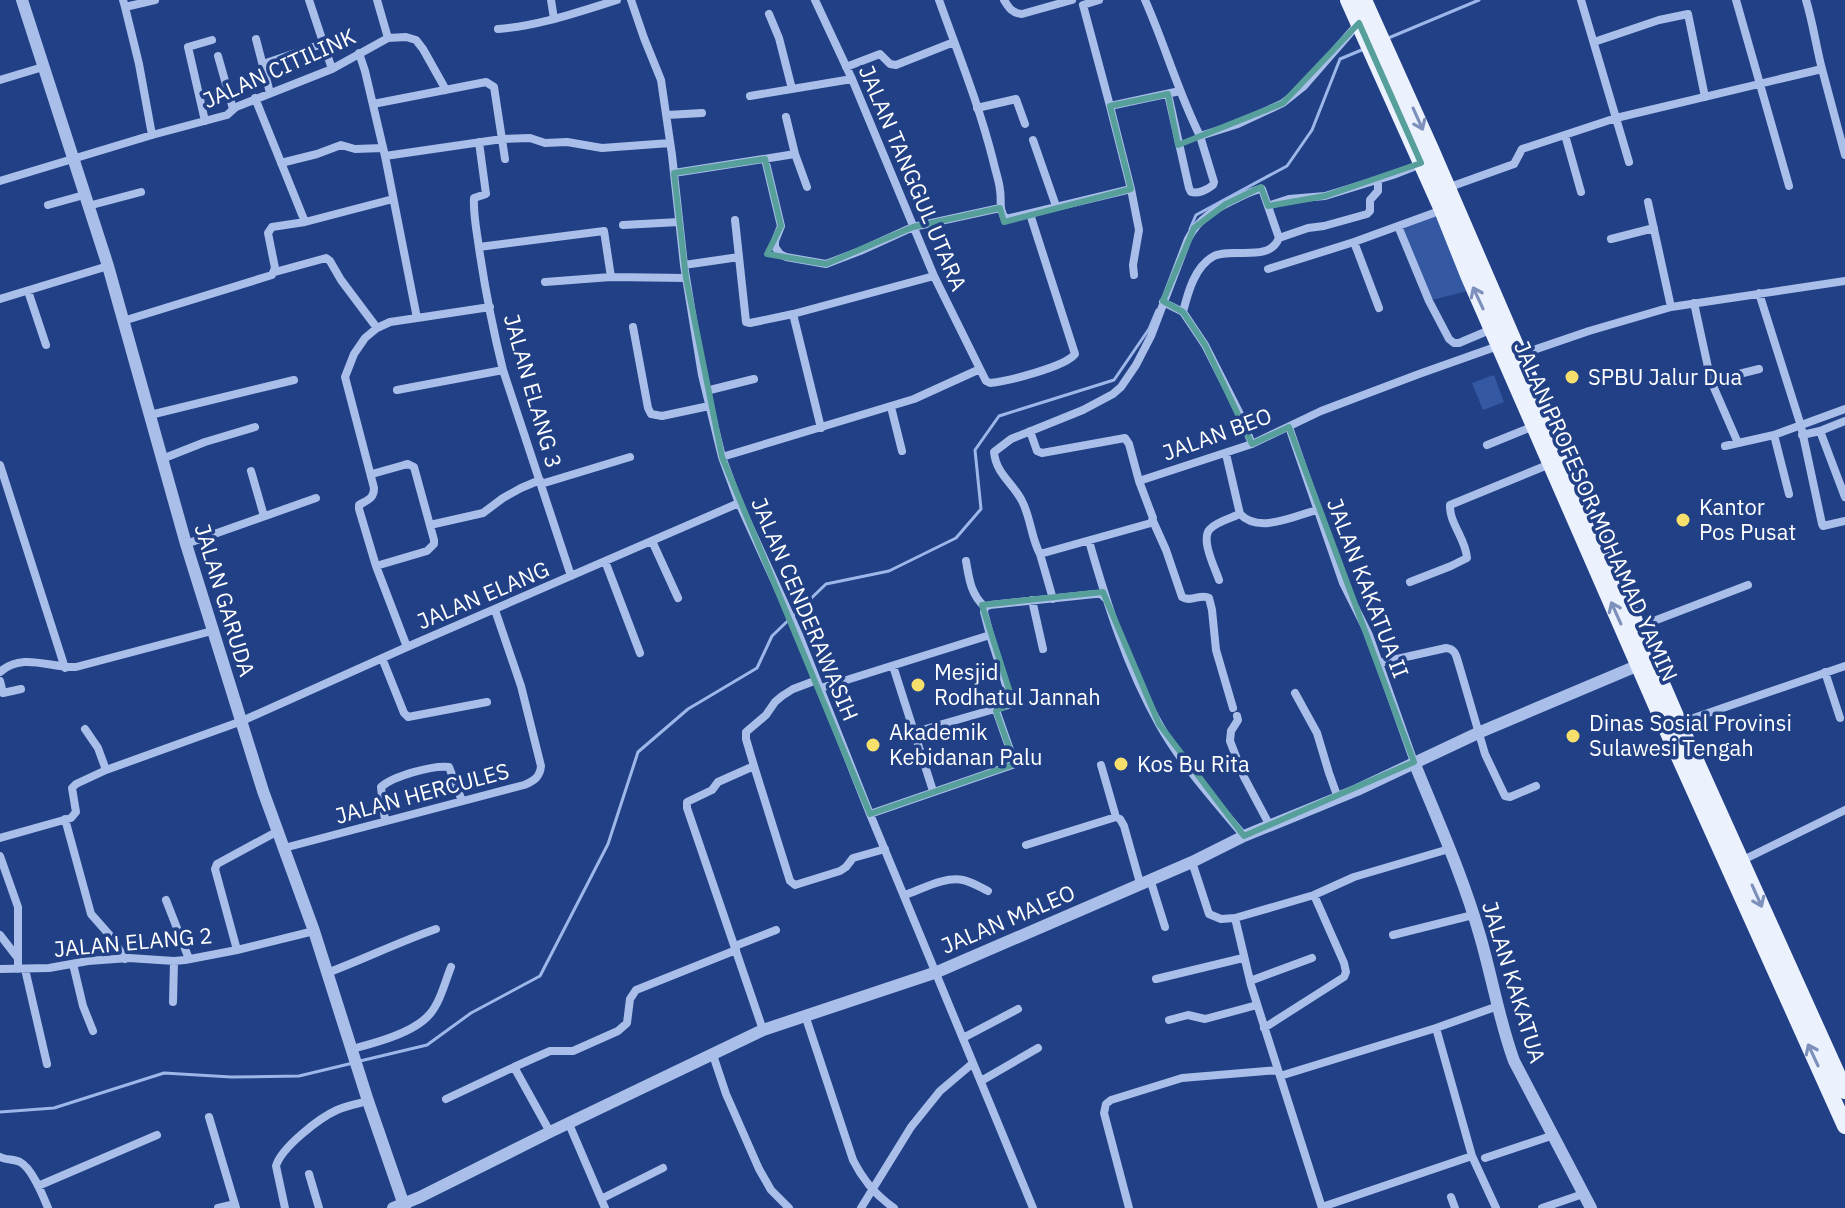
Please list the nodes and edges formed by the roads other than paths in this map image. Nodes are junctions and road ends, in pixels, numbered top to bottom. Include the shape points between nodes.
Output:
1 (22, 0) edge
2 (155, 0) edge
3 (309, 0) edge
4 (377, 0) edge
5 (551, 0) edge
6 (617, 0) edge
7 (631, 0) edge
8 (815, 0) edge
9 (939, 0) edge
10 (1004, 0) edge
11 (1099, 0) edge
12 (1145, 0) edge
13 (1348, 0) edge
14 (1364, 0) edge
15 (1581, 0) edge
16 (1736, 0) edge
17 (1806, 0) edge
18 (1076, 2) edge
19 (124, 4) edge
20 (769, 14) dead end
21 (554, 19) junction
22 (1365, 26) junction
23 (498, 29) dead end
24 (388, 38) junction
25 (256, 39) dead end
26 (212, 40) dead end
27 (954, 42) junction
28 (1594, 42) junction
29 (322, 44) junction
30 (359, 53) junction
31 (218, 56) dead end
32 (263, 64) junction
33 (43, 67) junction
34 (846, 67) junction
35 (332, 69) junction
36 (1822, 69) junction
37 (852, 79) junction
38 (0, 80) edge
39 (1760, 84) junction
40 (792, 89) junction
41 (446, 90) junction
42 (1180, 91) junction
43 (270, 93) junction
44 (1168, 94) junction
45 (750, 96) dead end
46 (1705, 97) junction
47 (255, 98) junction
48 (373, 104) junction
49 (1110, 106) junction
50 (977, 108) junction
51 (233, 109) junction
52 (1845, 109) edge
53 (1834, 112) junction
54 (702, 113) dead end
55 (667, 115) junction
56 (786, 117) dead end
57 (1616, 118) junction
58 (205, 121) junction
59 (1025, 124) dead end
60 (152, 135) junction
61 (1565, 135) junction
62 (1200, 136) junction
63 (502, 139) junction
64 (1033, 140) dead end
65 (479, 142) junction
66 (670, 143) junction
67 (384, 152) junction
68 (795, 154) junction
69 (1845, 155) edge
70 (1423, 156) junction
71 (72, 158) junction
72 (505, 159) dead end
73 (765, 159) junction
74 (1629, 162) dead end
75 (281, 163) junction
76 (674, 173) junction
77 (1378, 180) junction
78 (0, 181) edge
79 (1789, 186) dead end
80 (807, 187) dead end
81 (1447, 188) junction
82 (1131, 189) junction
83 (141, 192) dead end
84 (1581, 192) dead end
85 (393, 199) junction
86 (86, 200) junction
87 (1648, 202) dead end
88 (48, 205) dead end
89 (1056, 206) junction
90 (1268, 206) junction
91 (1000, 208) junction
92 (1442, 210) junction
93 (1030, 214) junction
94 (735, 220) dead end
95 (305, 222) junction
96 (679, 222) junction
97 (623, 225) dead end
98 (1398, 226) junction
99 (913, 227) junction
100 (1654, 228) junction
101 (1279, 238) junction
102 (1611, 239) dead end
103 (1354, 242) junction
104 (479, 247) junction
105 (739, 257) junction
106 (684, 265) junction
107 (108, 266) junction
108 (1268, 269) dead end
109 (275, 272) junction
110 (1134, 275) dead end
111 (611, 277) junction
112 (930, 277) junction
113 (686, 278) junction
114 (1845, 281) edge
115 (545, 282) dead end
116 (28, 291) junction
117 (1759, 293) junction
118 (0, 299) edge
119 (1163, 302) junction
120 (1694, 303) junction
121 (490, 307) junction
122 (1671, 307) junction
123 (1379, 308) dead end
124 (1183, 312) junction
125 (793, 314) junction
126 (417, 318) junction
127 (123, 321) junction
128 (633, 327) dead end
129 (377, 328) junction
130 (1492, 329) junction
131 (46, 345) dead end
132 (1499, 346) junction
133 (1518, 355) junction
134 (1759, 369) dead end
135 (503, 370) junction
136 (974, 371) junction
137 (754, 379) dead end
138 (294, 380) dead end
139 (1711, 381) junction
140 (397, 390) dead end
141 (706, 391) junction
142 (709, 406) junction
143 (891, 407) junction
144 (1845, 409) edge
145 (150, 415) junction
146 (1845, 421) edge
147 (1534, 425) junction
148 (255, 427) dead end
149 (1289, 427) junction
150 (821, 428) junction
151 (1802, 430) junction
152 (1030, 431) junction
153 (1820, 431) junction
154 (1774, 435) junction
155 (1738, 443) junction
156 (1252, 444) junction
157 (1487, 445) dead end
158 (1725, 446) dead end
159 (902, 451) dead end
160 (1226, 454) junction
161 (630, 457) dead end
162 (722, 457) junction
163 (162, 459) junction
164 (1551, 463) junction
165 (0, 465) edge
166 (251, 471) dead end
167 (1840, 471) edge
168 (372, 474) junction
169 (1139, 481) junction
170 (541, 482) junction
171 (1789, 494) dead end
172 (1845, 497) edge
173 (316, 498) dead end
174 (739, 503) junction
175 (1317, 510) junction
176 (1240, 514) junction
177 (264, 516) junction
178 (1153, 521) junction
179 (1845, 521) edge
180 (430, 525) junction
181 (652, 541) junction
182 (1089, 541) junction
183 (186, 544) junction
184 (1040, 554) junction
185 (605, 561) junction
186 (966, 561) dead end
187 (376, 566) junction
188 (571, 576) junction
189 (1219, 580) dead end
190 (1410, 582) dead end
191 (1748, 585) dead end
192 (678, 598) dead end
193 (1053, 599) junction
194 (1105, 599) junction
195 (1032, 600) junction
196 (985, 607) junction
197 (495, 610) junction
198 (1638, 627) junction
199 (212, 631) junction
200 (990, 635) junction
201 (407, 647) junction
202 (1043, 649) dead end
203 (640, 653) dead end
204 (0, 658) edge
205 (382, 658) junction
206 (1379, 663) junction
207 (1639, 665) junction
208 (893, 666) junction
209 (1845, 666) edge
210 (65, 668) junction
211 (4, 669) edge
212 (1825, 672) junction
213 (0, 681) edge
214 (819, 684) junction
215 (21, 689) dead end
216 (1295, 693) dead end
217 (487, 702) dead end
218 (996, 710) junction
219 (1840, 718) dead end
220 (242, 721) junction
221 (1679, 723) junction
222 (85, 729) dead end
223 (915, 732) junction
224 (1478, 733) junction
225 (1027, 760) dead end
226 (1414, 762) junction
227 (1015, 764) junction
228 (1101, 765) dead end
229 (754, 766) junction
230 (106, 770) junction
231 (1536, 786) dead end
232 (933, 791) junction
233 (1338, 798) junction
234 (462, 801) junction
235 (1845, 810) edge
236 (870, 814) junction
237 (1116, 817) junction
238 (65, 819) junction
239 (385, 821) junction
240 (1270, 826) junction
241 (278, 831) junction
242 (1244, 836) junction
243 (0, 838) edge
244 (1026, 845) dead end
245 (284, 848) junction
246 (885, 849) junction
247 (1449, 849) junction
248 (0, 856) edge
249 (1741, 861) junction
250 (1192, 862) junction
251 (1145, 881) junction
252 (988, 891) dead end
253 (905, 895) junction
254 (1314, 895) junction
255 (166, 900) dead end
256 (1473, 915) junction
257 (1235, 918) junction
258 (1165, 927) dead end
259 (436, 929) dead end
260 (776, 930) dead end
261 (314, 931) junction
262 (0, 935) edge
263 (1393, 935) dead end
264 (735, 948) junction
265 (237, 950) junction
266 (17, 957) junction
267 (1243, 958) junction
268 (1312, 958) dead end
269 (125, 959) junction
270 (189, 959) junction
271 (174, 961) junction
272 (73, 964) junction
273 (451, 967) dead end
274 (0, 969) edge
275 (21, 969) junction
276 (937, 972) junction
277 (327, 973) junction
278 (1156, 979) dead end
279 (1250, 981) junction
280 (1795, 996) junction
281 (173, 1002) dead end
282 (1257, 1005) junction
283 (1498, 1006) junction
284 (1018, 1009) dead end
285 (805, 1015) junction
286 (1169, 1020) dead end
287 (1264, 1028) junction
288 (1436, 1028) junction
289 (763, 1030) junction
290 (93, 1031) dead end
291 (963, 1038) junction
292 (1038, 1048) dead end
293 (353, 1052) junction
294 (713, 1055) junction
295 (973, 1063) junction
296 (47, 1064) dead end
297 (514, 1067) junction
298 (1279, 1073) junction
299 (981, 1081) junction
300 (1845, 1091) edge
301 (446, 1099) dead end
302 (368, 1101) junction
303 (209, 1117) dead end
304 (569, 1124) junction
305 (1845, 1126) edge
306 (550, 1132) junction
307 (157, 1135) dead end
308 (1554, 1135) junction
309 (1472, 1156) junction
310 (0, 1157) edge
311 (1485, 1158) dead end
312 (663, 1168) dead end
313 (309, 1174) dead end
314 (38, 1186) junction
315 (871, 1190) junction
316 (1583, 1194) junction
317 (1451, 1197) dead end
318 (603, 1203) edge
319 (235, 1206) edge
320 (401, 1207) edge
321 (1322, 1207) edge
322 (48, 1208) edge
323 (218, 1208) edge
324 (285, 1208) edge
325 (319, 1208) edge
326 (789, 1208) edge
327 (861, 1208) edge
328 (894, 1208) edge
329 (1033, 1208) edge
330 (1129, 1208) edge
331 (1455, 1208) edge
332 (1496, 1208) edge
333 (1542, 1208) edge
334 (1591, 1208) edge

1 - 33 street, JALAN GARUDA
2 - 19 street
3 - 29 street
4 - 24 street
5 - 21 street
6 - 21 street
7 - 55 street, JALAN CENDERAWASIH via 661,80
8 - 34 street, JALAN TANGGUL UTARA
9 - 27 street
10 - 18 street via 1022,14
11 - 18 street
12 - 42 street
13 - 22 main road, JALAN PROFESOR MOHAMAD YAMIN
14 - 22 main road, JALAN PROFESOR MOHAMAD YAMIN
15 - 28 street
16 - 39 street
17 - 36 street
18 - 49 street
19 - 60 street
20 - 40 street
21 - 23 street
22 - 62 street via 1283,103
22 - 70 main road, JALAN PROFESOR MOHAMAD YAMIN
24 - 30 street, JALAN CITILINK
24 - 41 street, JALAN CITILINK via 416,40
25 - 32 street
26 - 58 street via 188,47
27 - 34 street via 896,65 880,54
27 - 50 street
28 - 46 street via 1688,14
28 - 57 street
29 - 32 street
29 - 35 street
30 - 35 street, JALAN CITILINK
30 - 48 street
31 - 51 street
32 - 43 street
33 - 38 street
33 - 71 street, JALAN GARUDA
34 - 37 street, JALAN TANGGUL UTARA
35 - 43 street, JALAN CITILINK
36 - 39 street
36 - 53 street
37 - 40 street
37 - 99 street, JALAN TANGGUL UTARA
39 - 46 street
39 - 79 street
40 - 45 street
41 - 48 street
41 - 63 street via 493,85
42 - 44 street
42 - 62 street
43 - 47 street, JALAN CITILINK
44 - 49 street
44 - 62 street via 1194,193 1214,182
46 - 57 street
47 - 51 street, JALAN CITILINK
47 - 75 street
48 - 67 street
49 - 82 street
50 - 59 street via 1016,99
50 - 91 street via 999,182
51 - 58 street, JALAN CITILINK
52 - 53 street
53 - 69 street
54 - 55 street
55 - 66 street, JALAN CENDERAWASIH
56 - 68 street
57 - 61 street
57 - 74 street
58 - 60 street, JALAN CITILINK
60 - 71 street, JALAN CITILINK
61 - 81 street via 1522,149 1514,164
61 - 84 street
63 - 65 street
63 - 66 street via 602,148
63 - 72 street
64 - 89 street
65 - 67 street
65 - 104 street, JALAN ELANG 3 via 486,194 474,198
66 - 76 street, JALAN CENDERAWASIH
67 - 75 street via 341,145
67 - 85 street
68 - 73 street
68 - 80 street
70 - 77 street
70 - 81 main road, JALAN PROFESOR MOHAMAD YAMIN
70 - 92 main road, JALAN PROFESOR MOHAMAD YAMIN
71 - 78 street, JALAN CITILINK
71 - 86 street, JALAN GARUDA
73 - 76 street
73 - 99 street via 781,226 775,247 786,257 826,264
75 - 95 street
76 - 96 street, JALAN CENDERAWASIH
77 - 90 street
77 - 101 street via 1367,214
81 - 133 main road, JALAN PROFESOR MOHAMAD YAMIN
82 - 89 street
82 - 110 street via 1139,230
83 - 86 street
85 - 95 street
85 - 126 street
86 - 88 street
86 - 107 street, JALAN GARUDA
87 - 100 street
89 - 93 street
90 - 101 street
90 - 119 street via 1259,188 1202,219 1188,239
91 - 93 street via 1006,219
91 - 99 street
92 - 98 street
130 -> 92 main road, JALAN PROFESOR MOHAMAD YAMIN
93 - 136 street via 1075,354 1052,367 995,383
94 - 105 street
95 - 109 street via 272,227 268,233
96 - 97 street
96 - 106 street, JALAN CENDERAWASIH
98 - 103 street
98 - 130 street via 1449,339 1459,343
99 - 112 street, JALAN TANGGUL UTARA
100 - 102 street
100 - 122 street
101 - 124 street via 1268,249 1224,253 1206,262
103 - 108 street
103 - 123 street
104 - 111 street via 604,231
104 - 121 street, JALAN ELANG 3
105 - 106 street
105 - 125 street via 746,322
106 - 113 street, JALAN CENDERAWASIH
107 - 116 street
107 - 127 street, JALAN GARUDA
109 - 127 street
109 - 129 street via 326,258
111 - 113 street
111 - 115 street
112 - 125 street
112 - 136 street, JALAN TANGGUL UTARA
113 - 141 street, JALAN CENDERAWASIH
114 - 117 street
116 - 118 street
116 - 131 street
117 - 120 street
117 - 151 street
119 - 124 street
119 - 152 street via 1151,336 1121,387 1083,410
120 - 122 street
120 - 139 street
121 - 126 street
121 - 135 street, JALAN ELANG 3
122 - 133 street
124 - 156 street
125 - 150 street
126 - 129 street
127 - 145 street, JALAN GARUDA
128 - 142 street via 651,414
129 - 168 street via 354,354 345,377
130 - 132 main road, JALAN PROFESOR MOHAMAD YAMIN
132 - 147 main road, JALAN PROFESOR MOHAMAD YAMIN
132 - 149 street, JALAN BEO
133 - 198 main road, JALAN PROFESOR MOHAMAD YAMIN
134 - 139 street
135 - 140 street
135 - 170 street, JALAN ELANG 3
136 - 143 street
137 - 141 street
138 - 145 street
139 - 155 street
141 - 142 street, JALAN CENDERAWASIH
142 - 162 street, JALAN CENDERAWASIH
143 - 150 street
143 - 159 street
144 - 151 street
145 - 163 street, JALAN GARUDA
146 - 153 street
147 - 157 street
147 - 164 main road, JALAN PROFESOR MOHAMAD YAMIN
148 - 163 street
149 - 156 street, JALAN BEO
149 - 175 street, JALAN KAKATUA II
150 - 162 street
151 - 153 street
151 - 154 street
151 - 179 street via 1822,524
152 - 169 street via 1042,453 1125,438
152 - 184 street via 999,447 994,459 1029,514
153 - 167 street
154 - 155 street
154 - 171 street
155 - 158 street
156 - 160 street, JALAN BEO
160 - 169 street, JALAN BEO
160 - 176 street
161 - 170 street
162 - 174 street, JALAN CENDERAWASIH
163 - 183 street, JALAN GARUDA
164 - 190 street via 1450,505 1466,560
207 -> 164 main road, JALAN PROFESOR MOHAMAD YAMIN
165 - 210 street
166 - 177 street
167 - 172 street
168 - 180 street via 414,467
168 - 187 street via 374,494 358,506
169 - 178 street, JALAN BEO
170 - 180 street via 521,488 483,513
170 - 188 street, JALAN ELANG 3
173 - 177 street
174 - 181 street, JALAN ELANG
174 - 214 street, JALAN CENDERAWASIH
175 - 176 street via 1266,523 1249,522
175 - 206 street, JALAN KAKATUA II
176 - 189 street via 1206,534
177 - 183 street
178 - 182 street
178 - 240 street, JALAN BEO via 1182,597 1207,596 1211,603 1216,650 1238,720 1230,741
180 - 187 street via 430,549
181 - 185 street, JALAN ELANG
181 - 192 street
182 - 184 street
182 - 194 street
183 - 199 street, JALAN GARUDA
184 - 193 street
185 - 188 street, JALAN ELANG
185 - 203 street
186 - 196 street via 972,590
187 - 201 street
188 - 197 street, JALAN ELANG
191 - 198 street
193 - 194 street via 1101,594
193 - 195 street
194 - 242 street via 1159,724
195 - 196 street
195 - 202 street
196 - 200 street
197 - 201 street, JALAN ELANG
197 - 234 street, JALAN HERCULES via 521,686 540,774 524,785
198 - 221 main road, JALAN PROFESOR MOHAMAD YAMIN
199 - 210 street
199 - 220 street, JALAN GARUDA
200 - 208 street
200 - 218 street via 1013,702
201 - 205 street, JALAN ELANG
204 - 211 street
205 - 217 street via 408,717
205 - 220 street, JALAN ELANG
206 - 224 street via 1452,649
206 - 226 street, JALAN KAKATUA II
207 - 224 street, JALAN MALEO
207 - 280 main road, JALAN PROFESOR MOHAMAD YAMIN
208 - 214 street
208 - 223 street
209 - 212 street
210 - 211 street via 27,661
212 - 219 street
212 - 221 street
213 - 215 street via 3,693
214 - 229 street via 782,696 746,732
214 - 236 street, JALAN CENDERAWASIH
216 - 233 street via 1317,733
218 - 223 street
218 - 227 street
220 - 230 street, JALAN ELANG
220 - 241 street, JALAN GARUDA
221 - 249 main road, JALAN PROFESOR MOHAMAD YAMIN
222 - 230 street
223 - 232 street
224 - 226 street, JALAN MALEO
224 - 231 street via 1505,796
225 - 227 street
226 - 233 street, JALAN MALEO
226 - 247 street, JALAN KAKATUA
227 - 232 street
228 - 237 street
229 - 246 street via 791,884 840,871 853,858
229 - 264 street via 718,782 687,805
230 - 238 street, JALAN ELANG via 72,788 76,812
232 - 236 street
233 - 240 street, JALAN MALEO
234 - 239 street, JALAN HERCULES
234 - 239 street via 449,767 436,767 384,783
235 - 249 street
236 - 246 street, JALAN CENDERAWASIH
237 - 244 street
237 - 251 street
238 - 243 street
238 - 269 street via 91,914
239 - 245 street, JALAN HERCULES
240 - 242 street, JALAN MALEO
241 - 245 street, JALAN GARUDA
241 - 265 street via 215,869
242 - 250 street, JALAN MALEO
245 - 261 street, JALAN GARUDA
246 - 253 street, JALAN CENDERAWASIH
247 - 254 street via 1341,881
247 - 256 street, JALAN KAKATUA
248 - 266 street via 19,912
249 -> 280 main road, JALAN PROFESOR MOHAMAD YAMIN
250 - 251 street, JALAN MALEO
250 - 257 street via 1209,914
251 - 258 street
251 - 276 street, JALAN MALEO
252 - 253 street via 958,879
253 - 276 street, JALAN CENDERAWASIH
254 - 257 street
254 - 287 street via 1346,974
255 - 270 street
256 - 263 street
256 - 283 street, JALAN KAKATUA
257 - 267 street
259 - 277 street
260 - 264 street
261 - 265 street, JALAN ELANG 2
261 - 277 street, JALAN GARUDA
262 - 266 street
264 - 289 street
264 - 297 street via 636,990 627,1023 618,1031 573,1051 550,1051
265 - 270 street, JALAN ELANG 2
266 - 275 street
267 - 278 street
267 - 279 street
268 - 279 street
269 - 271 street, JALAN ELANG 2
269 - 272 street, JALAN ELANG 2
270 - 271 street, JALAN ELANG 2
271 - 281 street
272 - 275 street, JALAN ELANG 2
272 - 290 street
273 - 293 street via 427,1017
274 - 275 street, JALAN ELANG 2
275 - 296 street
276 - 285 street, JALAN MALEO
276 - 291 street, JALAN CENDERAWASIH
277 - 293 street, JALAN GARUDA
279 - 282 street
280 - 300 main road, JALAN PROFESOR MOHAMAD YAMIN
305 -> 280 main road, JALAN PROFESOR MOHAMAD YAMIN
282 - 286 street via 1205,1019 1190,1015
282 - 287 street
283 - 288 street
283 - 308 street, JALAN KAKATUA via 1514,1061
284 - 291 street
285 - 289 street, JALAN MALEO
285 - 315 street via 850,1152
287 - 298 street
288 - 298 street
288 - 309 street
289 - 294 street, JALAN MALEO
291 - 295 street, JALAN CENDERAWASIH
292 - 299 street
293 - 302 street, JALAN GARUDA
294 - 304 street, JALAN MALEO
294 - 326 street via 759,1169
295 - 299 street, JALAN CENDERAWASIH
295 - 315 street via 928,1105
297 - 301 street
297 - 306 street
298 - 321 street
298 - 330 street via 1182,1078 1106,1104
299 - 329 street, JALAN CENDERAWASIH
302 - 320 street, JALAN GARUDA
302 - 324 street via 335,1111 287,1148 276,1166
303 - 319 street
304 - 306 street, JALAN MALEO
304 - 318 street
306 - 320 street, JALAN MALEO
307 - 314 street
308 - 311 street
308 - 316 street, JALAN KAKATUA
309 - 321 street
309 - 332 street
310 - 314 street via 21,1163
312 - 318 street
313 - 325 street
314 - 322 street
315 - 327 street
315 - 328 street
316 - 333 street
316 - 334 street, JALAN KAKATUA
317 - 331 street
319 - 323 street

